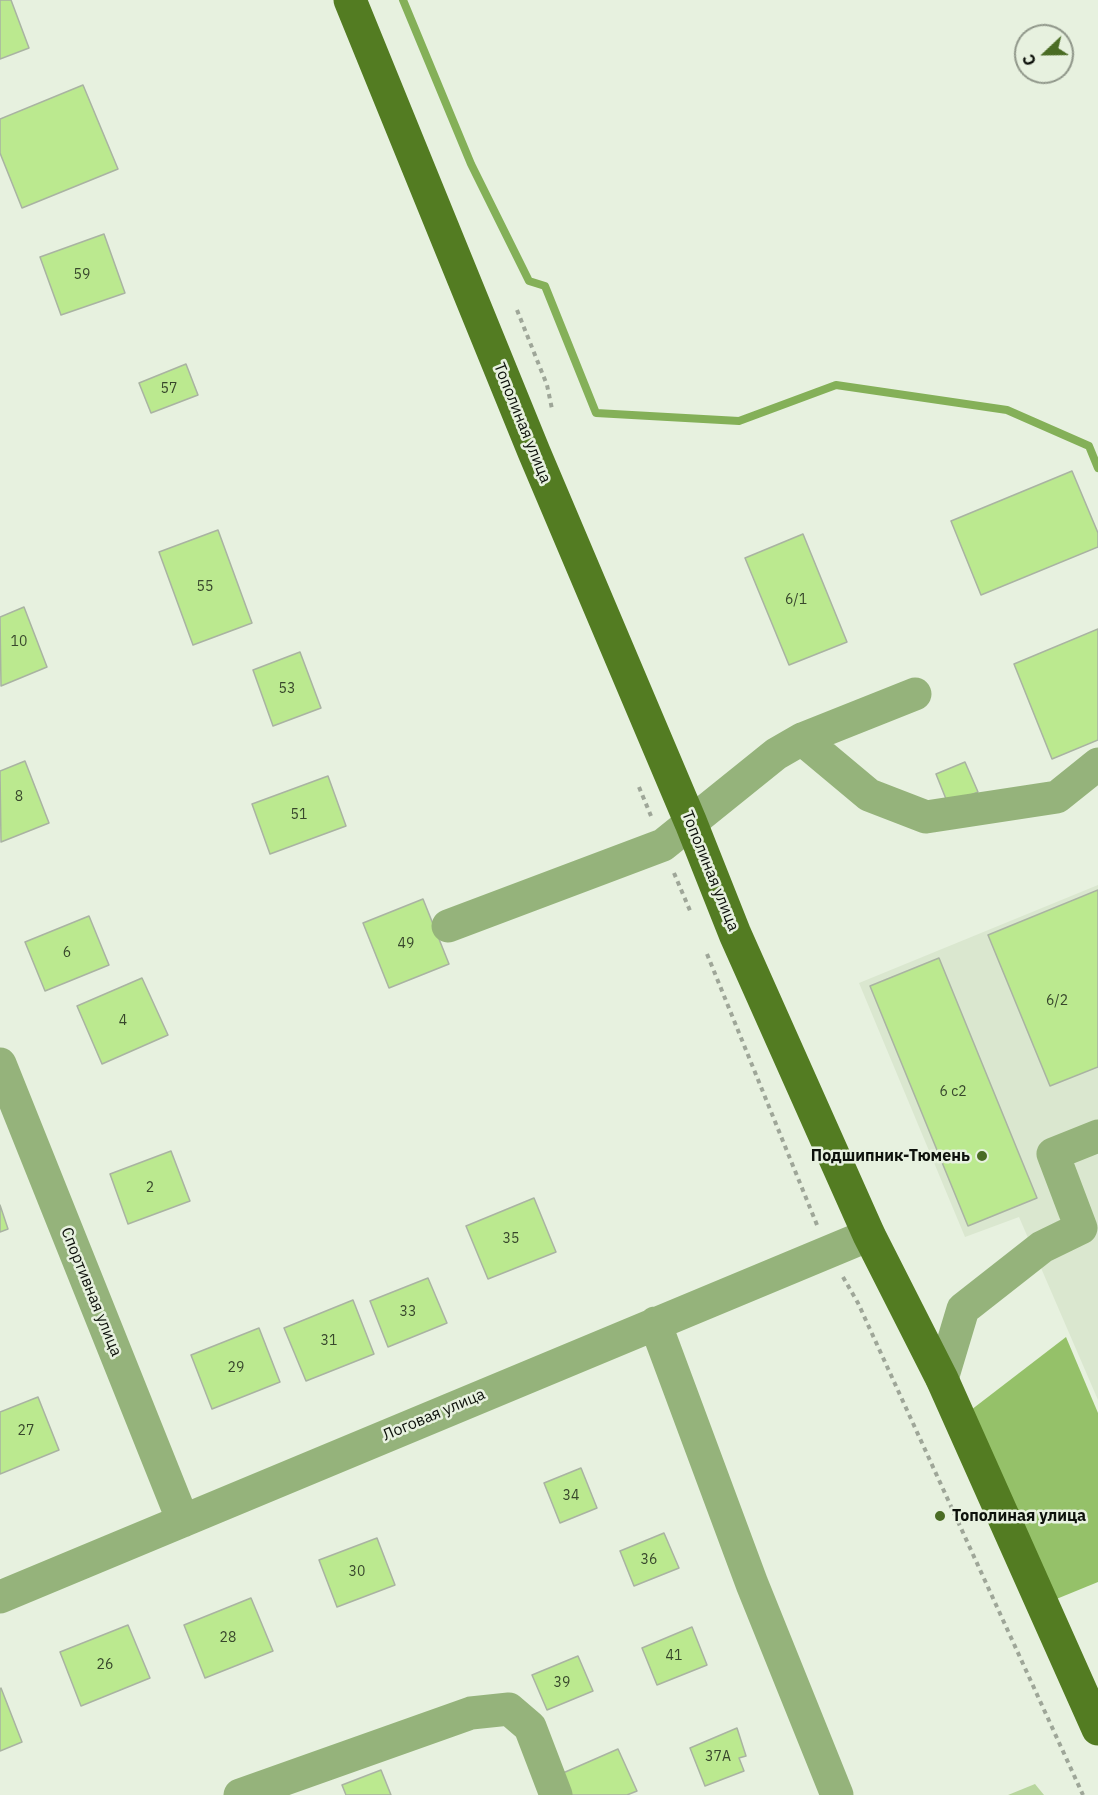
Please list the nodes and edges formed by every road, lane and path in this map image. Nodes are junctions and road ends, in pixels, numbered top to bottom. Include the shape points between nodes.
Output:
1 (350, 0) edge
2 (915, 694) dead end
3 (802, 739) junction
4 (1098, 764) edge
5 (691, 823) junction
6 (448, 926) dead end
7 (0, 1064) edge
8 (1098, 1136) edge
9 (869, 1235) junction
10 (655, 1323) junction
11 (942, 1379) junction
12 (183, 1521) junction
13 (0, 1597) edge
14 (1098, 1729) edge
15 (240, 1795) edge
16 (556, 1795) edge
17 (837, 1795) edge

1 - 5 main road, Тополиная улица via 534,453
2 - 3 street
3 - 4 street via 868,795 926,817 1057,798
3 - 5 street via 776,754
5 - 6 street via 663,845
5 - 9 main road, Тополиная улица via 735,934
7 - 12 street, Спортивная улица
8 - 11 street via 1053,1154 1081,1228 1042,1246 963,1309
9 - 10 street, Логовая улица
9 - 11 main road, Тополиная улица
10 - 12 street, Логовая улица
10 - 17 street via 752,1584
11 - 14 main road, Тополиная улица
12 - 13 street, Логовая улица
15 - 16 street via 471,1713 509,1709 530,1726

